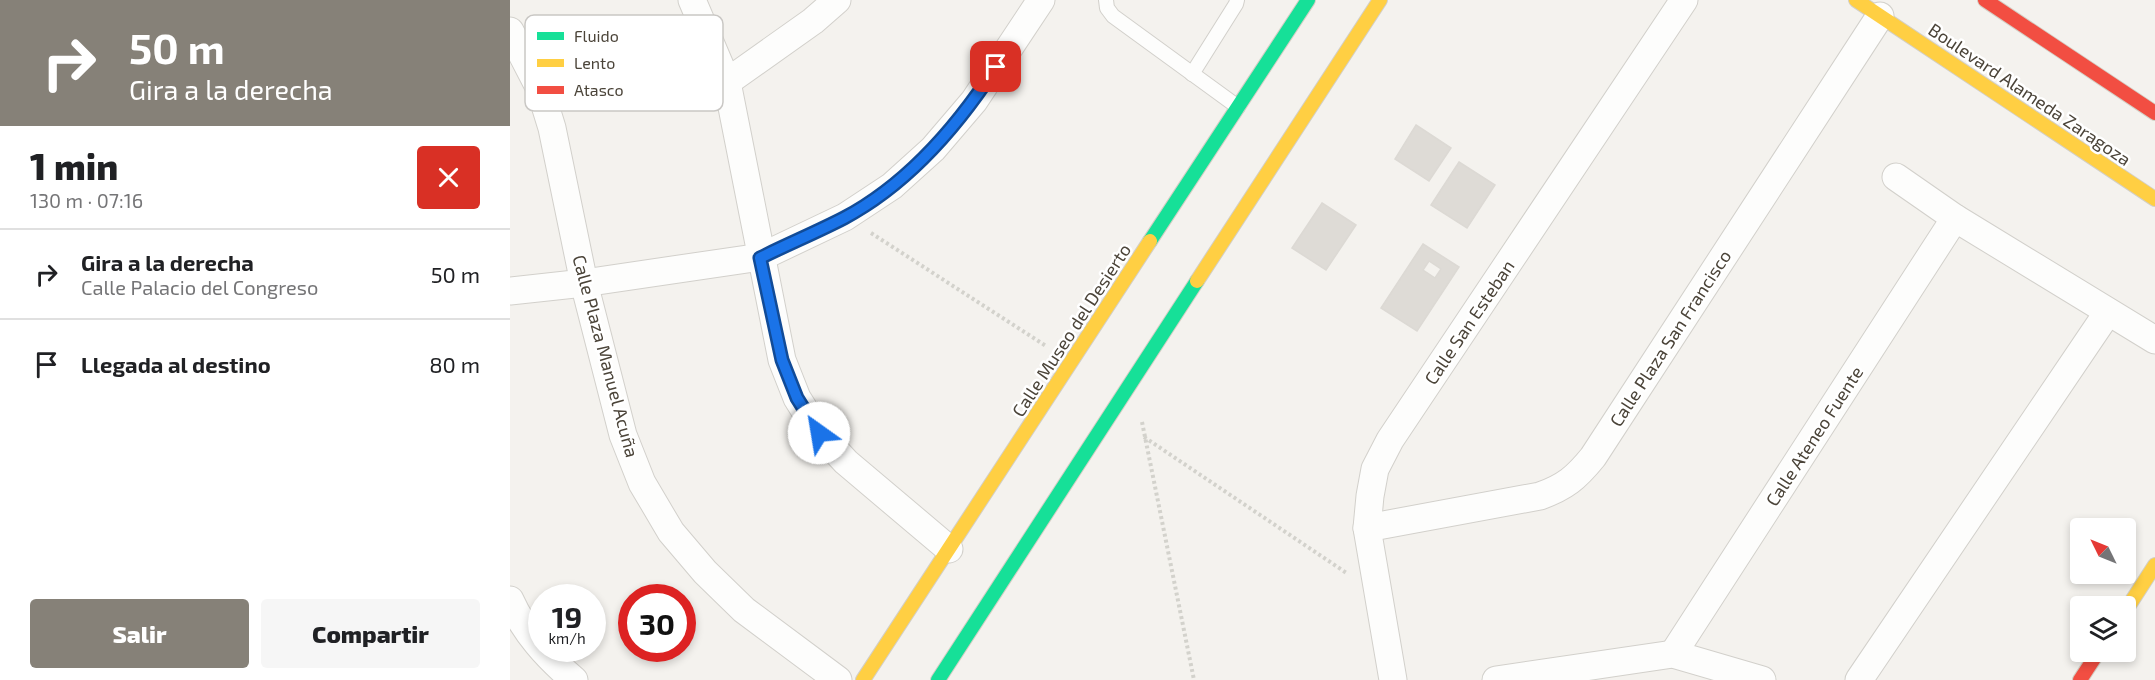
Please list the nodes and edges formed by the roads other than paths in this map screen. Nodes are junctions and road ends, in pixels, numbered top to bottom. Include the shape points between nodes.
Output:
1 (692, 0) edge
2 (837, 0) edge
3 (1041, 0) edge
4 (1106, 0) edge
5 (1237, 0) edge
6 (1308, 0) edge
7 (1380, 0) edge
8 (1684, 0) edge
9 (1856, 0) edge
10 (1985, 0) edge
11 (698, 15) edge
12 (1880, 16) junction
13 (510, 31) edge
14 (525, 60) edge
15 (723, 73) edge
16 (1192, 74) junction
17 (727, 82) junction
18 (1238, 107) junction
19 (547, 111) edge
20 (2155, 113) edge
21 (1896, 177) dead end
22 (2155, 199) edge
23 (1955, 218) junction
24 (760, 258) junction
25 (584, 283) junction
26 (510, 291) edge
27 (2108, 312) junction
28 (2155, 340) edge
29 (1367, 528) junction
30 (949, 549) junction
31 (2155, 566) edge
32 (2135, 596) edge
33 (510, 600) edge
34 (519, 635) edge
35 (1673, 654) junction
36 (2091, 662) edge
37 (574, 680) edge
38 (838, 680) edge
39 (863, 680) edge
40 (938, 680) edge
41 (1392, 680) edge
42 (1496, 680) edge
43 (1762, 680) edge
44 (1859, 680) edge
45 (2079, 680) edge

1 - 11 street
2 - 17 street
3 - 24 street via 974,101 933,149 892,186 845,217
4 - 16 lane via 1113,16
5 - 16 lane
6 - 18 street, Calle Museo del Desierto
7 - 40 street
8 - 29 street, Calle San Esteban via 1390,440 1376,469
9 - 12 street, Boulevard Alameda Zaragoza
10 - 20 street
12 - 22 street, Boulevard Alameda Zaragoza
12 - 29 street, Calle Plaza San Francisco via 1600,447 1577,476 1560,489 1540,496
13 - 14 street, Calle Plaza Manuel Acuña
15 - 17 street
16 - 18 lane
17 - 24 street
18 - 30 street, Calle Museo del Desierto
19 - 25 street, Calle Plaza Manuel Acuña
21 - 23 street
23 - 27 street
23 - 35 street, Calle Ateneo Fuente
24 - 25 street
24 - 30 street via 782,360 797,398 819,433 846,462
25 - 26 street
25 - 38 street, Calle Plaza Manuel Acuña via 623,435 642,483 671,532 744,610
27 - 28 street
27 - 44 street
29 - 41 street, Calle San Esteban
30 - 39 street, Calle Museo del Desierto
31 - 32 street
33 - 34 street
34 - 37 street via 540,648
35 - 42 street
35 - 43 street
36 - 45 street

